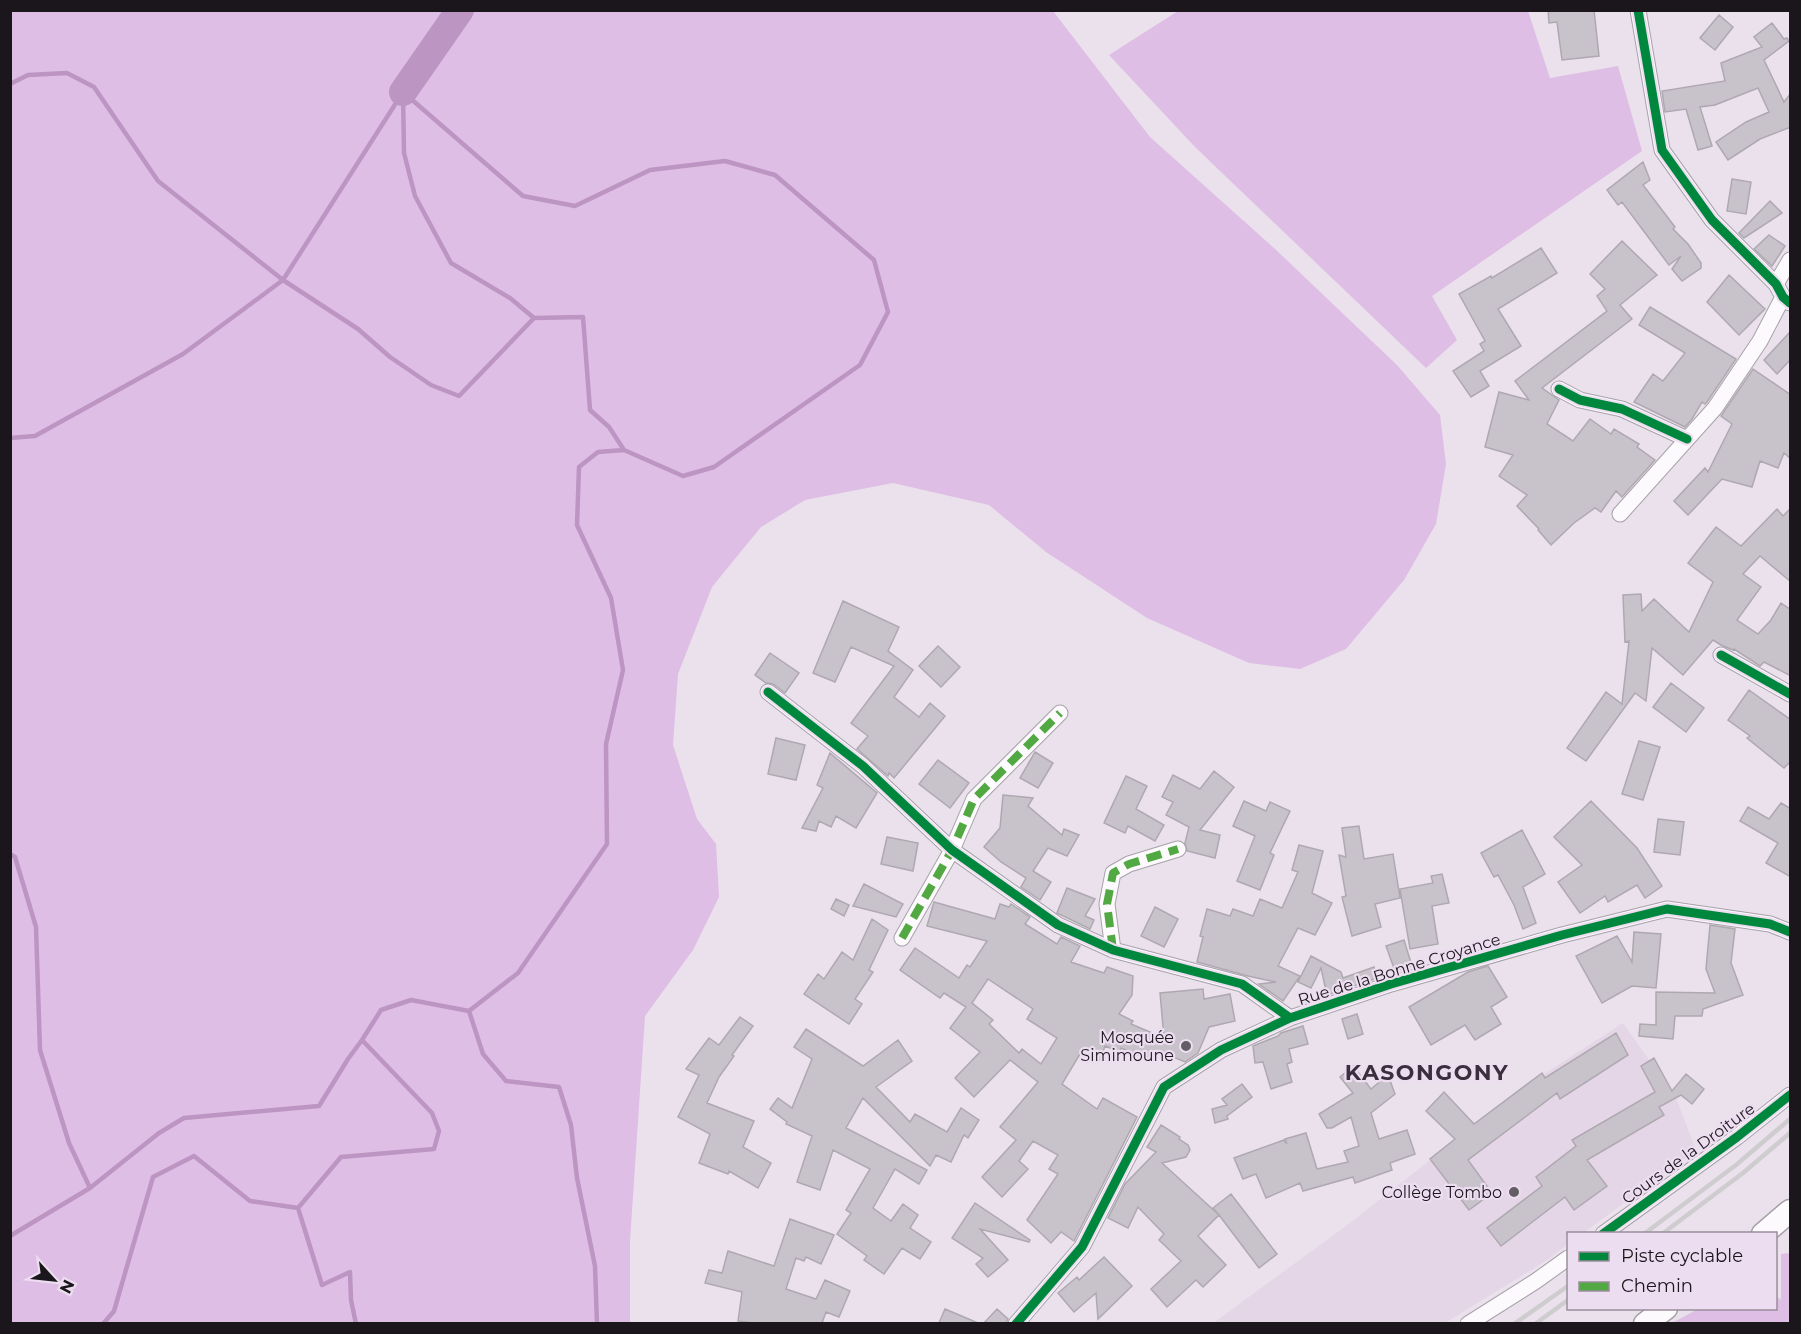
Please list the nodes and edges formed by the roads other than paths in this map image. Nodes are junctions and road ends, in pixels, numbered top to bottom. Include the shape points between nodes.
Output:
1 (1638, 10) edge
2 (1791, 260) edge
3 (1783, 294) edge
4 (1559, 389) dead end
5 (1687, 439) junction
6 (1620, 514) dead end
7 (1721, 655) dead end
8 (768, 692) dead end
9 (1791, 694) edge
10 (1060, 713) dead end
11 (1178, 849) dead end
12 (952, 850) junction
13 (1791, 932) edge
14 (902, 938) dead end
15 (1113, 950) junction
16 (1290, 1018) junction
17 (1791, 1095) edge
18 (1791, 1211) edge
19 (1604, 1232) edge
20 (1764, 1232) edge
21 (1567, 1259) edge
22 (1663, 1310) edge
23 (1016, 1323) edge
24 (1468, 1323) edge
25 (1645, 1323) edge

1 - 3 street via 1662,150 1712,220
2 - 3 street
3 - 5 street via 1760,341 1715,408
4 - 5 street via 1580,400 1622,409
5 - 6 street
7 - 9 street
8 - 12 street via 863,766
10 - 12 street via 974,799
11 - 15 street via 1113,873 1107,904
12 - 14 street
12 - 15 street via 1058,925
13 - 16 street, Rue de la Bonne Croyance via 1770,924 1667,909 1550,938
15 - 16 street via 1242,984
16 - 23 street, Rue de la Bonne Croyance via 1221,1050 1164,1087 1082,1247
17 - 19 street, Cours de la Droiture
18 - 20 main road
21 - 24 street
22 - 25 main road

